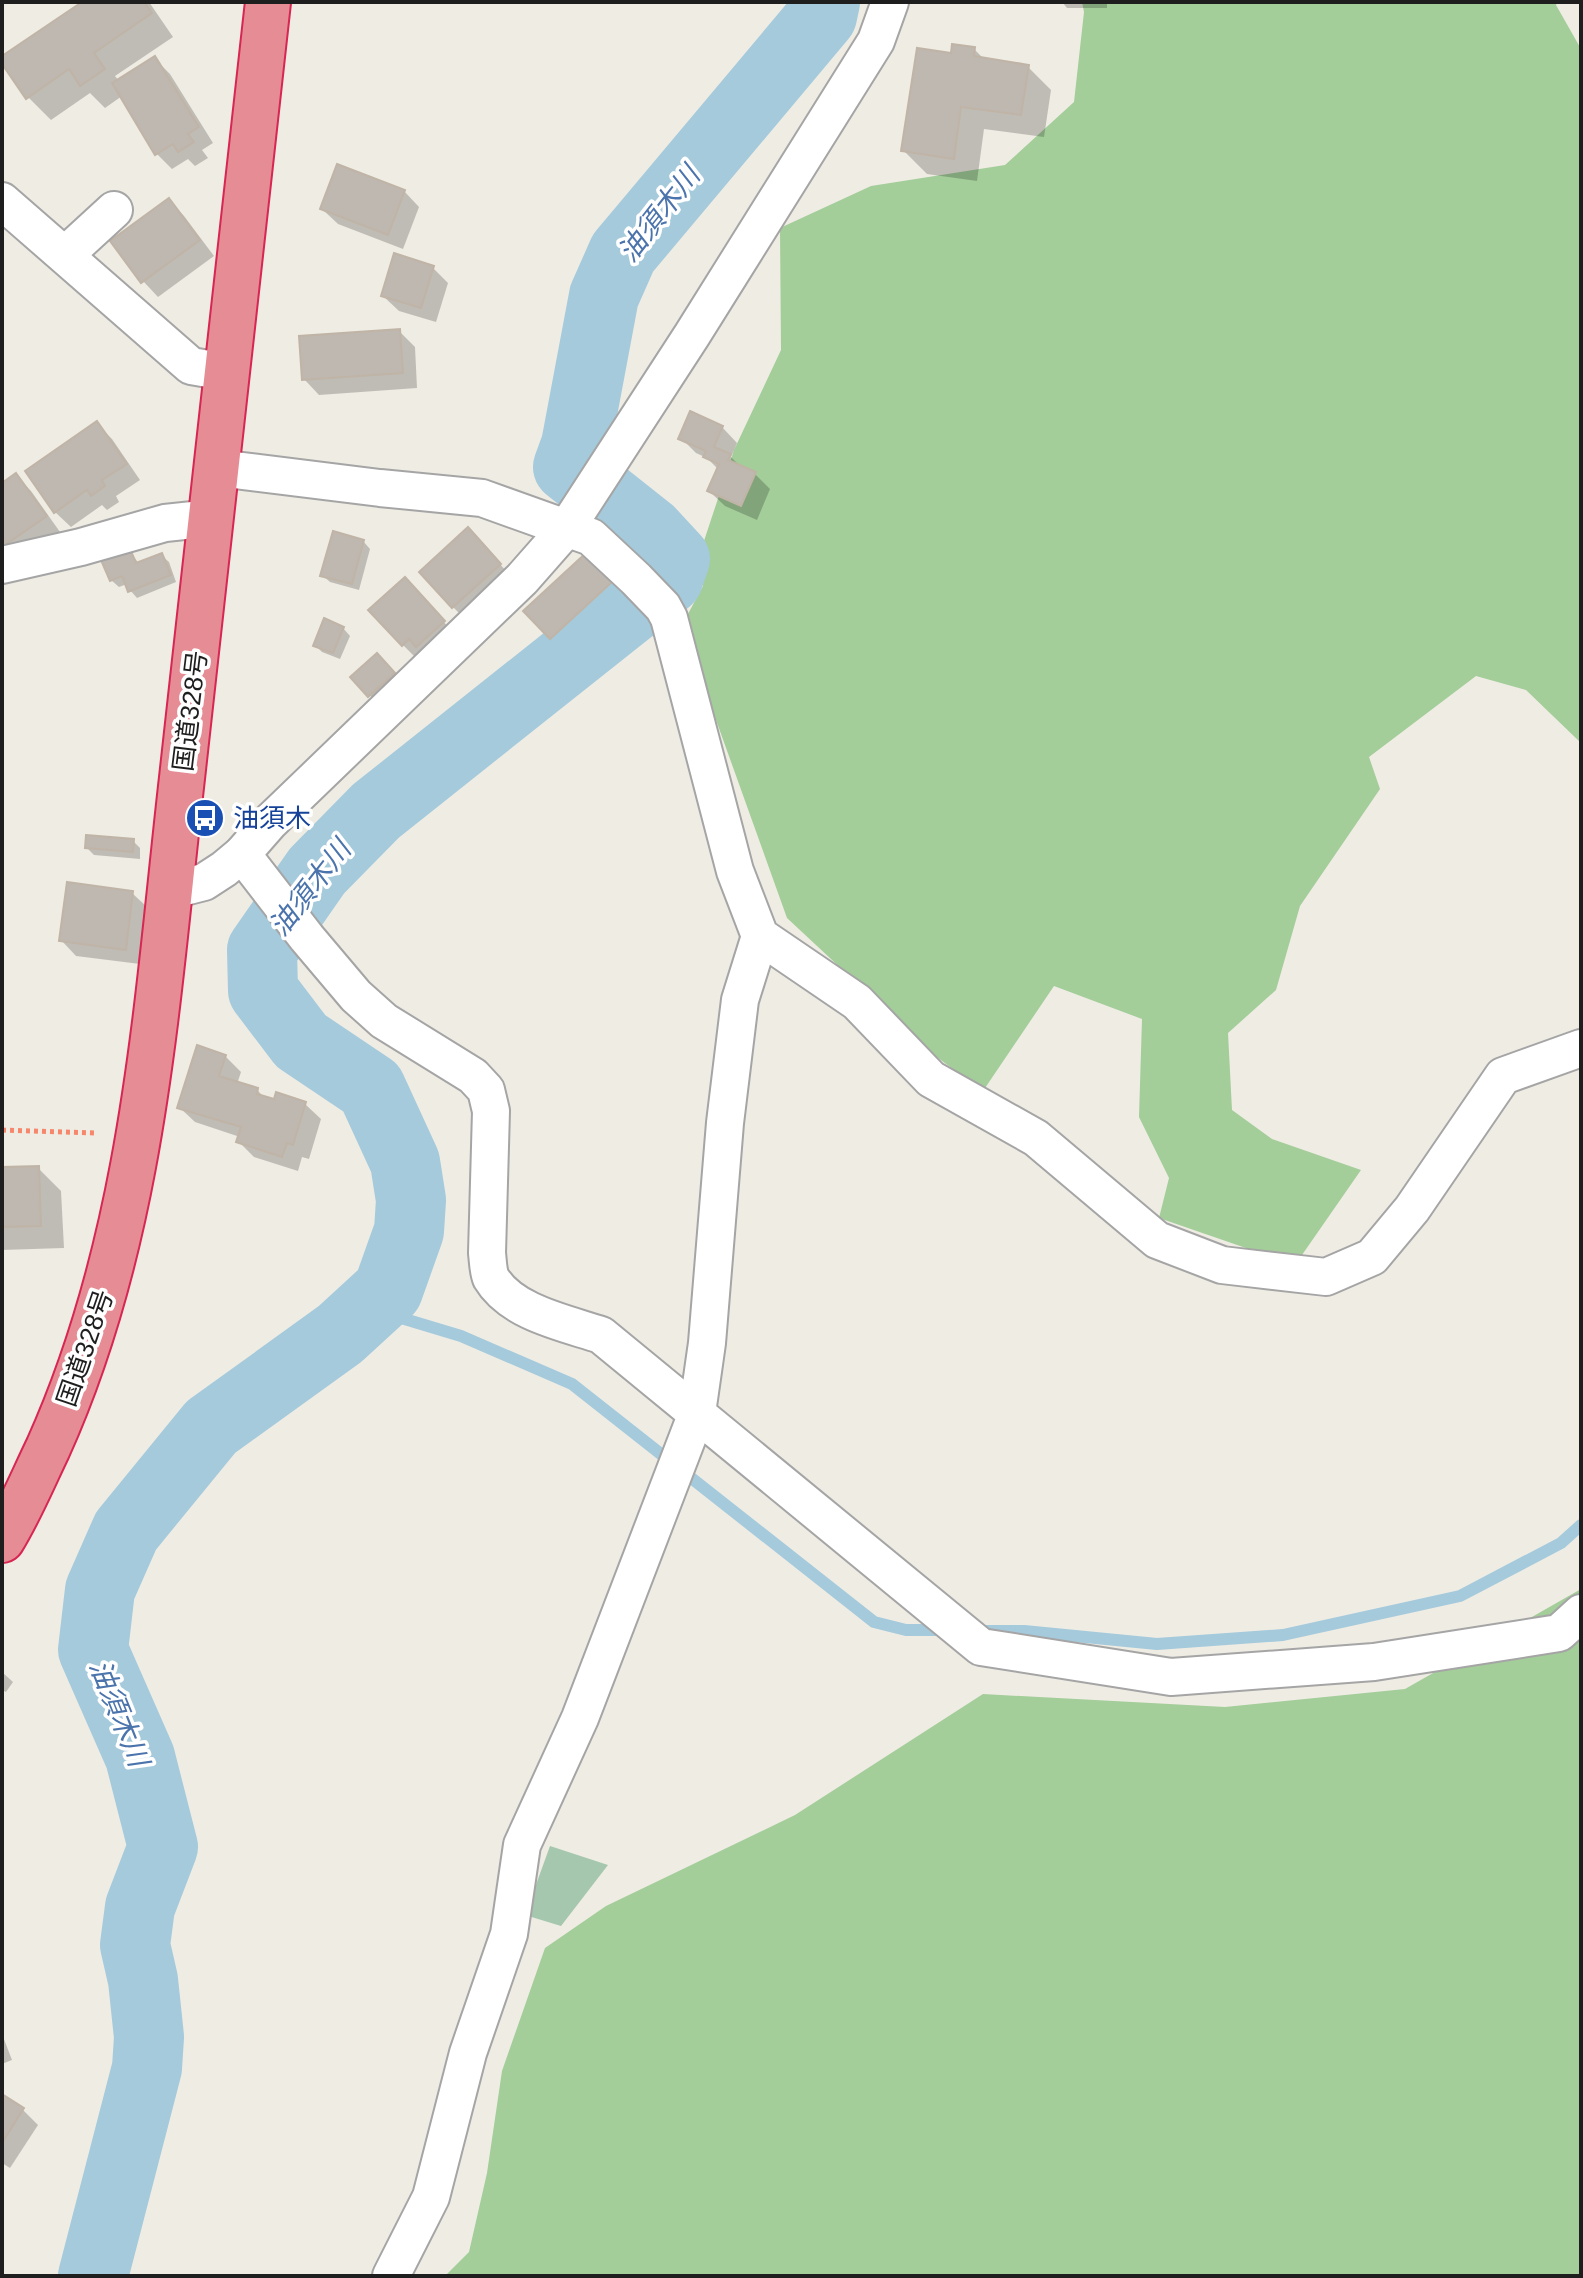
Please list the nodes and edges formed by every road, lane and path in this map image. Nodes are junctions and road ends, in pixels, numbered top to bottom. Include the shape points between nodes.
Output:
1 (268, 2) edge
2 (890, 2) edge
3 (2, 201) edge
4 (114, 210) dead end
5 (65, 255) junction
6 (226, 372) junction
7 (218, 468) junction
8 (575, 517) junction
9 (212, 518) junction
10 (2, 565) edge
11 (250, 865) junction
12 (169, 891) junction
13 (760, 936) junction
14 (1581, 1048) edge
15 (2, 1130) edge
16 (138, 1134) junction
17 (692, 1427) junction
18 (2, 1540) edge
19 (1581, 1613) edge
20 (391, 2276) edge

1 - 6 highway, 国道328号
2 - 8 street via 876,41
3 - 5 street
4 - 5 street
5 - 6 street via 191,366
6 - 7 highway, 国道328号
7 - 8 street via 482,498
7 - 9 highway, 国道328号
8 - 11 street via 522,579 270,822
8 - 13 street via 669,618 735,871
9 - 10 street via 165,523
9 - 12 highway, 国道328号
11 - 12 street
11 - 17 street via 356,996 384,1021 457,1064 486,1090 491,1111 490,1276 527,1309 601,1335
12 - 16 highway, 国道328号
13 - 14 street via 857,1002 931,1079 1036,1138 1157,1240 1222,1265 1326,1277 1372,1257 1412,1209 1503,1076
13 - 17 street via 740,1000 707,1343
15 - 16 path
16 - 18 highway, 国道328号 via 98,1316 62,1416
17 - 19 street via 981,1647 1171,1677 1374,1662 1559,1633
17 - 20 street via 580,1718 522,1845 509,1934 468,2053 431,2197

